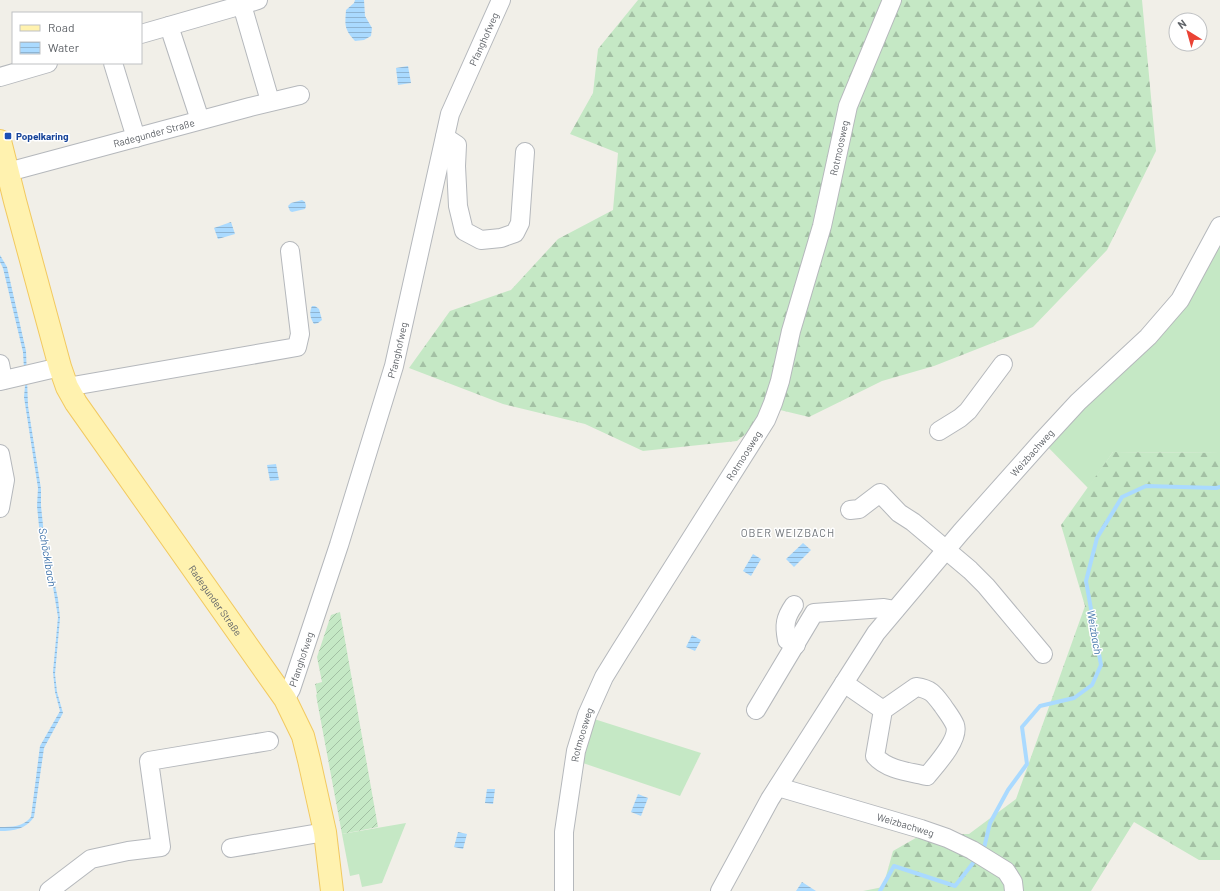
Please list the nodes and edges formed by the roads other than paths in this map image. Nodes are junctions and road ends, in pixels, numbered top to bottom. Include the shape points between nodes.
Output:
1 (501, 0) edge
2 (892, 0) edge
3 (250, 3) edge
4 (170, 26) junction
5 (142, 34) edge
6 (45, 64) edge
7 (113, 64) edge
8 (0, 77) edge
9 (300, 95) dead end
10 (270, 101) junction
11 (200, 120) junction
12 (445, 137) junction
13 (136, 138) junction
14 (0, 141) edge
15 (525, 152) dead end
16 (8, 172) junction
17 (1220, 226) edge
18 (290, 251) dead end
19 (1003, 364) dead end
20 (4, 376) edge
21 (64, 377) junction
22 (939, 430) dead end
23 (0, 454) edge
24 (0, 508) edge
25 (850, 510) dead end
26 (946, 549) junction
27 (794, 605) dead end
28 (895, 610) junction
29 (796, 645) junction
30 (1043, 654) dead end
31 (844, 683) junction
32 (285, 699) junction
33 (756, 710) dead end
34 (883, 710) junction
35 (269, 741) dead end
36 (778, 787) junction
37 (310, 832) junction
38 (231, 848) dead end
39 (49, 891) edge
40 (332, 891) edge
41 (564, 891) edge
42 (720, 891) edge
43 (1014, 891) edge

1 - 12 street, Pfanghofweg via 450,114
2 - 41 street, Rotmoosweg via 848,106 822,226 780,381 768,414 604,677 587,715 576,750 564,832
3 - 4 street
3 - 10 street
4 - 5 street
4 - 11 street
6 - 8 street
7 - 13 street
9 - 10 street, Radegunder Straße
10 - 11 street, Radegunder Straße
11 - 13 street, Radegunder Straße
12 - 15 street via 457,146 458,206 464,231 481,240 501,238 515,233 520,222
12 - 32 street, Pfanghofweg via 394,366 339,545 291,689
13 - 16 street, Radegunder Straße
14 - 16 main road, Radegunder Straße
16 - 21 main road, Radegunder Straße
17 - 26 street, Weizbachweg via 1180,300 1148,337 1078,402
18 - 21 street via 300,334 296,347
19 - 22 street via 968,411
20 - 21 street via 37,372
21 - 32 main road, Radegunder Straße via 76,403
23 - 24 street via 5,480
25 - 26 street via 858,509 880,493 899,513
26 - 28 street, Weizbachweg
26 - 30 street via 986,586
27 - 29 street via 784,628 787,640
28 - 29 street via 816,608
28 - 31 street, Weizbachweg via 876,633
29 - 33 street
31 - 34 street
31 - 36 street, Weizbachweg
32 - 37 main road, Radegunder Straße via 303,736 309,760
34 - 34 street via 875,756 880,762 927,776 954,738 955,726 950,716 936,696 925,688 916,687
35 - 39 street via 149,761 161,847 91,859
36 - 42 street, Weizbachweg
36 - 43 street, Weizbachweg via 947,838 1006,871 1013,882
37 - 38 street
37 - 40 main road, Radegunder Straße

